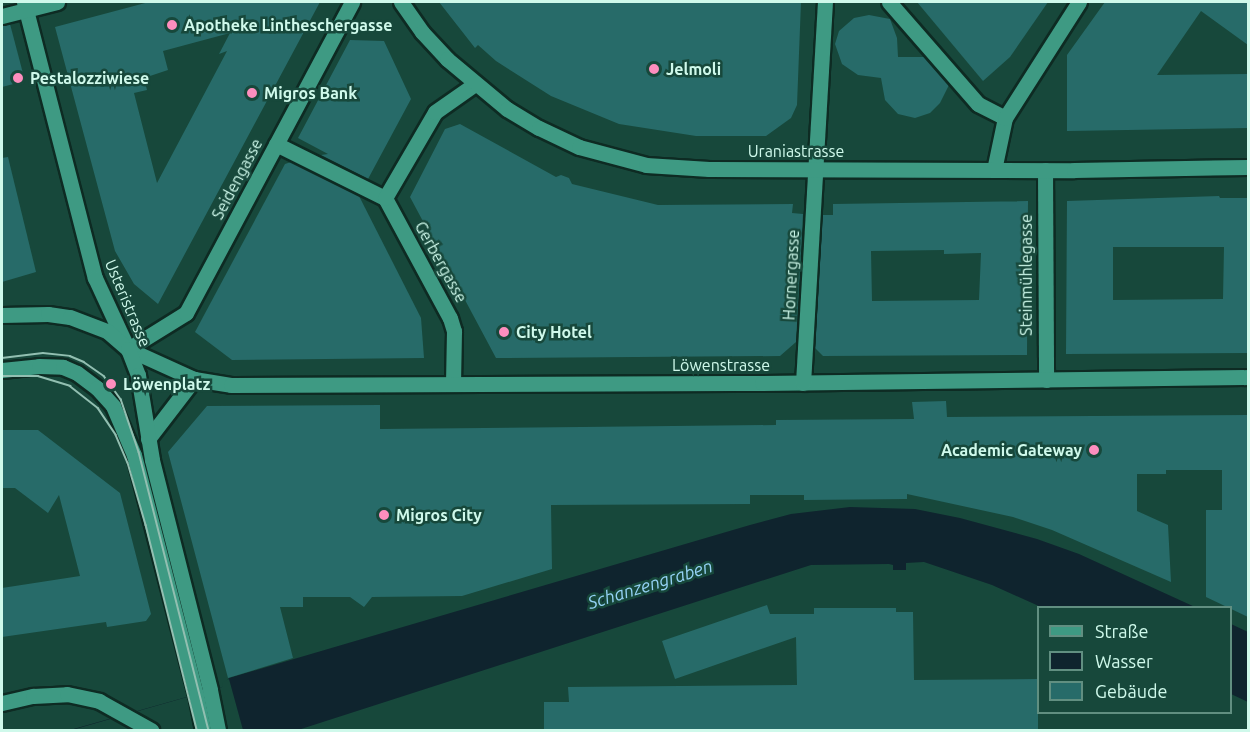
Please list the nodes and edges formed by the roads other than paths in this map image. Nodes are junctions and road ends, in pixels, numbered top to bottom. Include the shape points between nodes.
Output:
1 (57, 2) edge
2 (352, 2) edge
3 (401, 2) edge
4 (840, 2) edge
5 (889, 2) edge
6 (1078, 2) edge
7 (25, 5) edge
8 (825, 5) edge
9 (2, 15) edge
10 (475, 84) junction
11 (1005, 118) junction
12 (276, 144) junction
13 (1248, 167) edge
14 (815, 169) junction
15 (994, 170) junction
16 (1045, 170) junction
17 (385, 198) junction
18 (2, 315) edge
19 (128, 349) junction
20 (2, 370) edge
21 (1248, 377) edge
22 (194, 379) junction
23 (1046, 380) junction
24 (453, 383) junction
25 (803, 383) junction
26 (148, 439) junction
27 (203, 692) junction
28 (2, 703) edge
29 (151, 730) edge
30 (203, 730) edge
31 (218, 730) edge

1 - 7 street
2 - 12 street, Seidengasse
3 - 10 street, Uraniastrasse via 422,32
4 - 8 street
5 - 11 street via 978,104
6 - 11 street
7 - 9 street
7 - 19 street, Usteristrasse via 95,278
8 - 14 street, Hornergasse
10 - 14 street, Uraniastrasse via 548,133 626,161 686,169
10 - 17 street via 435,112
11 - 15 street
12 - 17 street
12 - 19 street, Seidengasse via 186,313
13 - 16 street, Uraniastrasse
14 - 15 street, Uraniastrasse
14 - 25 street, Hornergasse
15 - 16 street, Uraniastrasse
16 - 23 street, Steinmühlegasse
17 - 24 street, Gerbergasse via 450,318 454,331
18 - 19 street, Löwenstrasse via 70,317 107,331
19 - 22 street, Löwenstrasse
19 - 26 street, Usteristrasse via 138,375
20 - 27 street via 63,367 89,381 113,405 134,455
21 - 23 street, Löwenstrasse
22 - 24 street, Löwenstrasse via 231,385
22 - 26 street
23 - 25 street, Löwenstrasse
24 - 25 street, Löwenstrasse
26 - 27 street, Usteristrasse
27 - 30 street
27 - 31 street
28 - 29 street via 67,694 99,701

